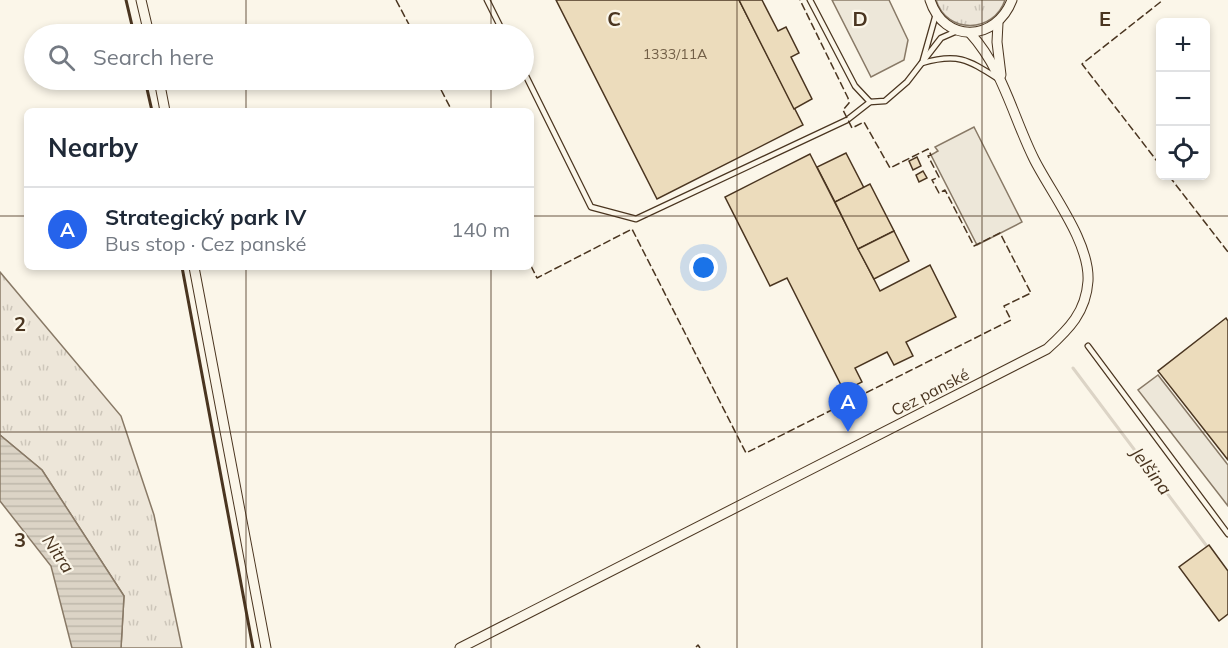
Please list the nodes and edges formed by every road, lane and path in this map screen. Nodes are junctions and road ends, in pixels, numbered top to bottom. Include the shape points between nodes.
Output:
1 (141, 0) edge
2 (487, 0) edge
3 (810, 0) edge
4 (930, 0) edge
5 (1012, 0) edge
6 (936, 14) junction
7 (998, 23) junction
8 (147, 24) edge
9 (499, 24) edge
10 (957, 30) junction
11 (970, 33) junction
12 (922, 63) junction
13 (1001, 80) junction
14 (161, 90) edge
15 (533, 90) edge
16 (870, 102) junction
17 (164, 108) edge
18 (195, 270) edge
19 (1088, 346) dead end
20 (1228, 534) edge
21 (266, 648) edge
22 (460, 648) edge

1 - 8 street
2 - 9 lane
3 - 16 lane via 855,86
4 - 6 street
5 - 7 street
6 - 10 street
6 - 12 lane
7 - 11 street
7 - 13 street, Cez panské
10 - 11 street
10 - 12 lane via 941,38
11 - 13 street, Cez panské via 983,47
12 - 13 lane via 943,57 968,59
12 - 16 lane via 885,101
13 - 22 street, Cez panské via 1027,143 1084,255 1088,278 1085,302 1073,326 1047,349
14 - 17 street
15 - 16 lane via 591,207 636,219 847,120
18 - 21 street
19 - 20 lane

